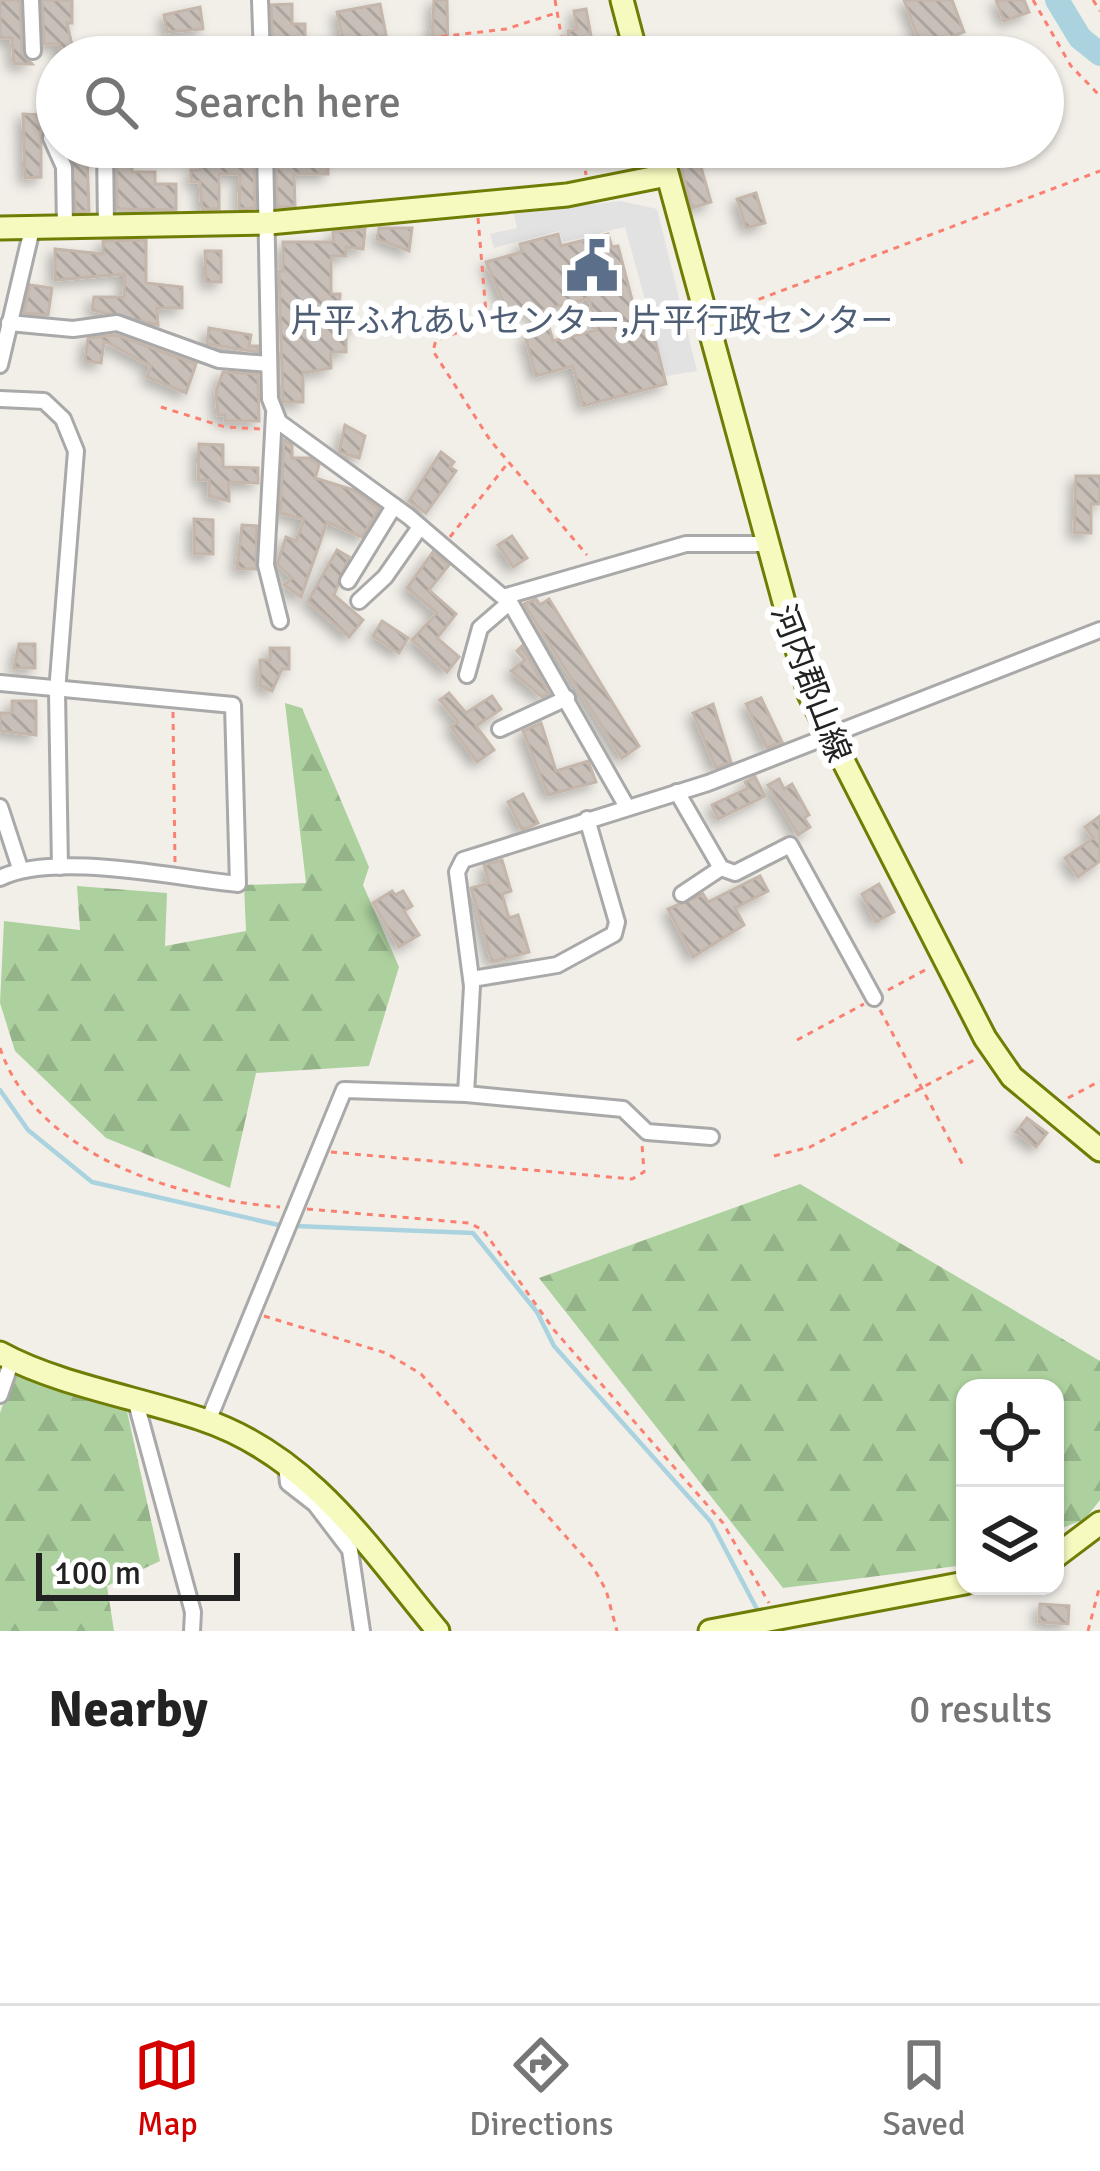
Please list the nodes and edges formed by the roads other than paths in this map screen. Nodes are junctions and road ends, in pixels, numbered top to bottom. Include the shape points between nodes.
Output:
1 (31, 0) edge
2 (260, 0) edge
3 (622, 0) edge
4 (261, 36) edge
5 (631, 36) edge
6 (33, 51) dead end
7 (64, 168) edge
8 (105, 168) edge
9 (267, 168) edge
10 (665, 168) edge
11 (667, 175) junction
12 (268, 224) junction
13 (106, 226) junction
14 (65, 227) junction
15 (0, 228) edge
16 (32, 229) junction
17 (9, 323) junction
18 (269, 364) junction
19 (0, 365) edge
20 (0, 399) edge
21 (271, 421) junction
22 (394, 506) junction
23 (420, 527) junction
24 (764, 544) junction
25 (348, 581) dead end
26 (508, 599) junction
27 (359, 601) dead end
28 (280, 621) dead end
29 (1100, 631) edge
30 (467, 675) dead end
31 (0, 683) edge
32 (57, 692) junction
33 (567, 698) junction
34 (500, 729) dead end
35 (826, 734) junction
36 (677, 792) junction
37 (0, 807) edge
38 (626, 807) junction
39 (587, 819) junction
40 (60, 867) junction
41 (20, 868) junction
42 (722, 868) junction
43 (0, 878) edge
44 (682, 894) dead end
45 (472, 979) junction
46 (874, 998) road end
47 (466, 1094) junction
48 (711, 1138) dead end
49 (1100, 1150) edge
50 (6, 1357) edge
51 (0, 1395) edge
52 (135, 1399) junction
53 (208, 1421) junction
54 (286, 1465) junction
55 (1100, 1523) edge
56 (1064, 1550) edge
57 (956, 1585) edge
58 (192, 1631) edge
59 (362, 1631) edge
60 (438, 1631) edge
61 (710, 1631) edge

1 - 6 street
2 - 4 street
3 - 5 street
7 - 14 street
8 - 13 street
9 - 12 street
10 - 11 street, 河内郡山線
11 - 12 street
11 - 24 street, 河内郡山線
12 - 13 street
12 - 18 street
13 - 14 street
14 - 16 street
15 - 16 street
16 - 17 street
17 - 18 street via 116,323 219,360
17 - 19 street
18 - 21 street
20 - 32 street via 44,401 63,419 76,451
21 - 22 street
21 - 28 street via 266,565
22 - 23 street
22 - 25 street
23 - 26 street
23 - 27 street
24 - 26 street via 686,544 594,566
24 - 35 street, 河内郡山線
26 - 30 street via 480,628
26 - 33 street
29 - 35 street
31 - 32 street
32 - 40 street
32 - 40 street via 229,703 236,712 238,884
33 - 34 street
33 - 38 street
35 - 36 street
35 - 49 street, 河内郡山線 via 993,1050 1044,1108
36 - 38 street
36 - 42 street
37 - 41 street
38 - 39 street
39 - 45 street via 460,863
39 - 45 street via 614,934 557,964
40 - 41 street
41 - 43 street
42 - 44 street
42 - 46 street via 735,873 790,844
45 - 47 street
47 - 48 street via 622,1108 647,1132
47 - 53 street via 349,1087
50 - 51 street
50 - 52 street
52 - 53 street
52 - 58 street
53 - 54 street
54 - 59 street via 288,1483 350,1550
54 - 60 street via 362,1531
55 - 56 street
57 - 61 street

